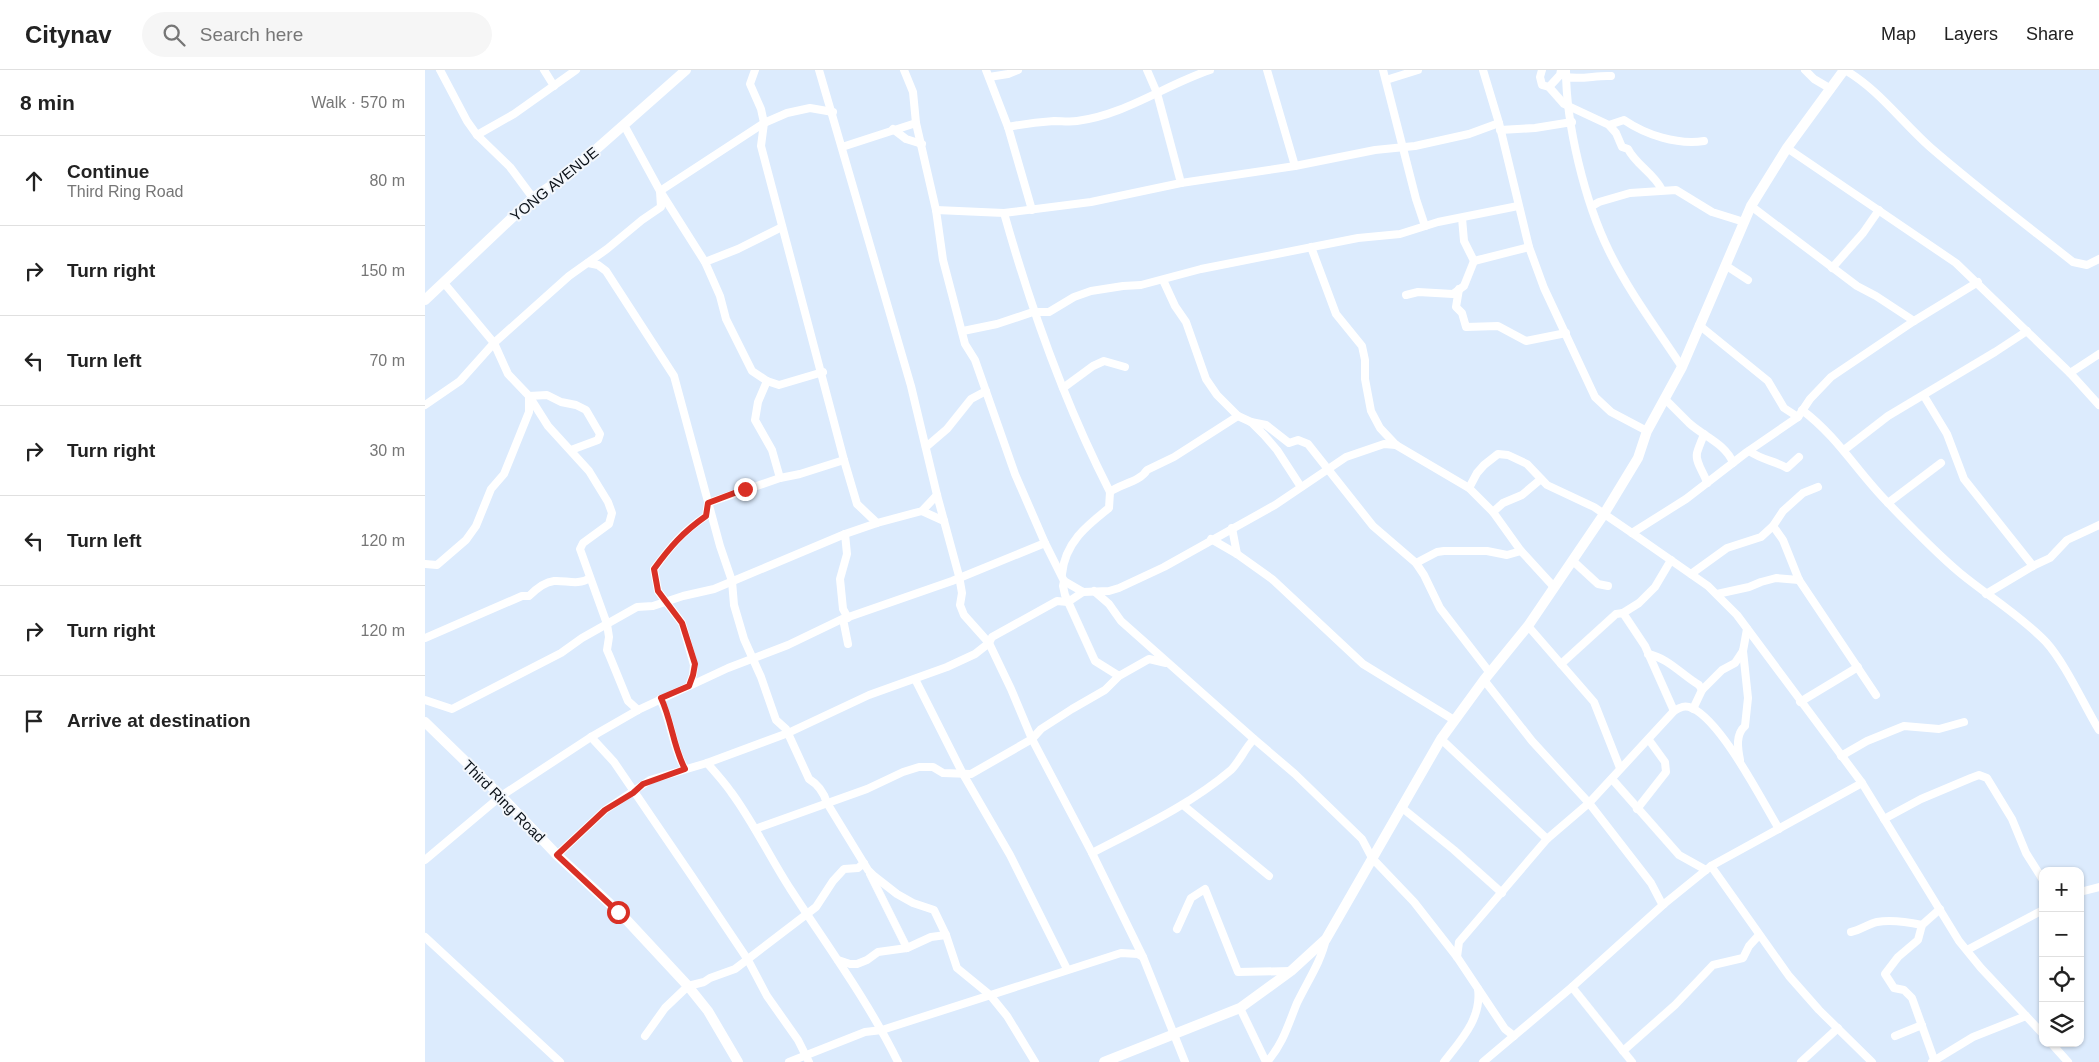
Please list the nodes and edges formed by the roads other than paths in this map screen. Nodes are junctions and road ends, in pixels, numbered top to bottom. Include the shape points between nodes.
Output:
1 (441, 70) edge
2 (544, 70) edge
3 (577, 70) edge
4 (755, 70) edge
5 (819, 70) edge
6 (903, 70) edge
7 (1018, 70) edge
8 (1147, 70) edge
9 (1210, 70) edge
10 (1267, 70) edge
11 (1383, 70) edge
12 (1418, 70) edge
13 (1483, 70) edge
14 (1542, 70) edge
15 (1561, 70) edge
16 (1805, 70) edge
17 (1844, 70) edge
18 (680, 72) edge
19 (987, 73) edge
20 (1008, 74) junction
21 (1566, 74) edge
22 (1611, 76) dead end
23 (1386, 80) junction
24 (554, 86) junction
25 (1549, 87) junction
26 (994, 89) junction
27 (1831, 89) junction
28 (1157, 93) junction
29 (1569, 106) junction
30 (833, 112) junction
31 (1572, 122) junction
32 (764, 123) junction
33 (916, 123) junction
34 (624, 125) junction
35 (1609, 125) junction
36 (1008, 127) junction
37 (1500, 127) junction
38 (893, 129) junction
39 (477, 135) junction
40 (1704, 141) dead end
41 (922, 144) junction
42 (842, 147) junction
43 (1403, 147) junction
44 (1787, 148) junction
45 (1295, 166) junction
46 (1181, 183) junction
47 (1662, 190) junction
48 (660, 191) junction
49 (533, 198) junction
50 (1518, 206) junction
51 (1592, 206) junction
52 (1751, 206) junction
53 (936, 210) junction
54 (1032, 210) junction
55 (1879, 210) junction
56 (1004, 214) junction
57 (1462, 218) junction
58 (1744, 222) junction
59 (1425, 226) junction
60 (782, 227) junction
61 (1311, 247) junction
62 (1529, 247) junction
63 (607, 250) junction
64 (2099, 259) edge
65 (1474, 261) junction
66 (705, 262) junction
67 (588, 263) junction
68 (1725, 265) junction
69 (1832, 268) junction
70 (606, 271) junction
71 (1163, 280) junction
72 (1748, 280) dead end
73 (1978, 282) junction
74 (444, 283) junction
75 (1459, 289) junction
76 (1406, 295) dead end
77 (425, 300) edge
78 (1035, 312) junction
79 (1914, 321) junction
80 (1699, 325) junction
81 (963, 331) junction
82 (2027, 331) junction
83 (1566, 333) junction
84 (494, 343) junction
85 (2099, 354) edge
86 (1125, 366) dead end
87 (1682, 367) junction
88 (823, 372) junction
89 (2070, 373) junction
90 (767, 381) junction
91 (1063, 388) junction
92 (986, 391) junction
93 (529, 396) junction
94 (1924, 396) junction
95 (1666, 400) junction
96 (425, 405) edge
97 (2099, 405) edge
98 (1800, 414) junction
99 (1238, 416) junction
100 (1251, 422) junction
101 (1647, 431) junction
102 (1704, 434) junction
103 (1397, 445) junction
104 (926, 447) junction
105 (571, 450) junction
106 (1844, 450) junction
107 (1749, 451) junction
108 (1799, 457) dead end
109 (845, 460) junction
110 (1733, 463) junction
111 (1941, 463) dead end
112 (1327, 469) junction
113 (780, 478) junction
114 (1541, 479) junction
115 (1707, 483) junction
116 (1301, 487) junction
117 (1818, 487) dead end
118 (1469, 488) junction
119 (1110, 492) junction
120 (937, 495) junction
121 (708, 503) junction
122 (1888, 504) junction
123 (922, 511) junction
124 (1493, 512) junction
125 (1604, 514) junction
126 (944, 521) junction
127 (877, 522) junction
128 (2099, 524) edge
129 (1773, 526) junction
130 (1232, 528) junction
131 (1632, 533) junction
132 (845, 534) junction
133 (1211, 539) junction
134 (1045, 543) junction
135 (1521, 551) junction
136 (1237, 554) junction
137 (1671, 560) junction
138 (1573, 561) junction
139 (1416, 563) junction
140 (425, 564) edge
141 (2033, 566) junction
142 (1691, 574) junction
143 (959, 576) junction
144 (590, 578) junction
145 (1063, 578) junction
146 (1799, 580) junction
147 (732, 581) junction
148 (1608, 586) dead end
149 (1554, 587) junction
150 (1094, 591) junction
151 (1083, 592) junction
152 (1717, 594) junction
153 (1986, 594) junction
154 (666, 602) junction
155 (1069, 602) junction
156 (1623, 612) junction
157 (845, 618) junction
158 (607, 624) junction
159 (1528, 626) junction
160 (1747, 629) junction
161 (425, 638) edge
162 (989, 643) junction
163 (848, 644) dead end
164 (1149, 646) junction
165 (1743, 651) junction
166 (1648, 654) junction
167 (751, 659) junction
168 (1149, 659) junction
169 (1168, 663) junction
170 (1561, 664) junction
171 (1858, 667) junction
172 (1119, 676) junction
173 (1487, 677) junction
174 (915, 679) junction
175 (689, 686) junction
176 (1702, 690) junction
177 (1876, 695) dead end
178 (661, 698) junction
179 (425, 700) edge
180 (1800, 702) junction
181 (1693, 709) junction
182 (638, 710) junction
183 (1674, 710) junction
184 (1454, 720) junction
185 (1964, 722) dead end
186 (426, 727) edge
187 (2099, 730) edge
188 (788, 733) junction
189 (591, 737) junction
190 (1032, 739) junction
191 (1254, 739) junction
192 (1441, 739) junction
193 (1649, 740) junction
194 (1841, 756) junction
195 (707, 763) junction
196 (1740, 765) junction
197 (1620, 768) junction
198 (685, 769) junction
199 (963, 774) junction
200 (1612, 779) junction
201 (1862, 783) junction
202 (633, 793) junction
203 (501, 796) junction
204 (827, 803) junction
205 (1589, 804) junction
206 (1183, 805) junction
207 (1401, 807) junction
208 (1637, 810) junction
209 (1884, 819) junction
210 (755, 829) junction
211 (1779, 829) junction
212 (1547, 840) junction
213 (1093, 853) junction
214 (557, 855) junction
215 (1371, 858) junction
216 (425, 860) edge
217 (866, 866) junction
218 (1709, 868) junction
219 (2039, 874) edge
220 (1269, 876) dead end
221 (2099, 887) edge
222 (2084, 891) edge
223 (1502, 893) junction
224 (1664, 904) junction
225 (1940, 909) junction
226 (2039, 912) edge
227 (806, 914) junction
228 (1922, 925) junction
229 (1177, 929) dead end
230 (1851, 932) dead end
231 (946, 935) junction
232 (1759, 935) junction
233 (425, 937) edge
234 (1326, 939) junction
235 (907, 948) junction
236 (1967, 950) junction
237 (1143, 957) junction
238 (1457, 957) junction
239 (748, 960) junction
240 (838, 960) junction
241 (1067, 969) junction
242 (1291, 972) junction
243 (688, 986) junction
244 (1572, 987) junction
245 (1479, 989) junction
246 (990, 995) junction
247 (1240, 1008) junction
248 (2026, 1016) junction
249 (1921, 1025) junction
250 (1838, 1028) junction
251 (882, 1030) junction
252 (2039, 1030) edge
253 (1173, 1035) junction
254 (645, 1036) dead end
255 (1514, 1036) junction
256 (1895, 1036) dead end
257 (2055, 1047) edge
258 (1623, 1051) junction
259 (807, 1059) edge
260 (1107, 1061) edge
261 (1934, 1061) edge
262 (560, 1062) edge
263 (738, 1062) edge
264 (789, 1062) edge
265 (898, 1062) edge
266 (1035, 1062) edge
267 (1185, 1062) edge
268 (1266, 1062) edge
269 (1444, 1062) edge
270 (1483, 1062) edge
271 (1632, 1062) edge
272 (1801, 1062) edge
273 (1872, 1062) edge
274 (2068, 1062) edge

1 - 39 street via 463,115
2 - 24 street
3 - 24 street
4 - 32 street via 751,84
5 - 30 street
6 - 33 street via 913,92
7 - 20 street
8 - 28 street
9 - 28 street via 1185,78
10 - 45 street
11 - 23 street
12 - 23 street
13 - 37 street
14 - 25 street via 1542,85
15 - 25 street
16 - 27 street
17 - 27 street
17 - 64 street via 1870,87 1946,160 2073,262 2087,265
18 - 34 street, YONG AVENUE
19 - 20 street
19 - 26 street
20 - 26 street
21 - 22 street via 1579,80
21 - 29 street
23 - 43 street
24 - 39 street
25 - 29 street
26 - 36 street
27 - 44 street
28 - 36 street via 1121,109 1077,121
28 - 46 street
29 - 31 street
29 - 35 street
30 - 32 street via 810,108
30 - 42 street
31 - 37 street via 1535,128
31 - 51 street
32 - 48 street
32 - 60 street via 761,146
33 - 38 street
33 - 41 street
34 - 48 street
34 - 49 street, YONG AVENUE via 567,175
35 - 40 street via 1624,120 1653,135
35 - 47 street via 1622,147 1629,149 1633,160 1651,174
36 - 54 street
37 - 43 street
37 - 50 street
38 - 41 street via 906,139
38 - 42 street
39 - 49 street via 510,167
41 - 53 street
42 - 104 street
43 - 45 street
43 - 59 street
44 - 52 street
44 - 55 street
45 - 46 street
46 - 54 street via 1091,202
47 - 51 street via 1630,193
47 - 58 street via 1676,190 1712,212
48 - 63 street via 661,208
48 - 66 street
49 - 74 street, YONG AVENUE
50 - 57 street
50 - 62 street
51 - 87 street via 1620,271
52 - 58 street
52 - 69 street
53 - 56 street
53 - 81 street via 943,260
54 - 56 street
55 - 69 street
55 - 73 street via 1948,257
56 - 78 street
57 - 59 street
57 - 65 street via 1464,241
58 - 68 street
59 - 61 street via 1400,234 1368,236
60 - 66 street
60 - 88 street
61 - 71 street via 1201,268
61 - 103 street via 1336,314 1362,346 1371,411 1380,428
62 - 65 street
62 - 83 street
63 - 67 street
63 - 70 street
65 - 75 street via 1464,286
66 - 90 street via 726,319 753,371
67 - 70 street
67 - 84 street
68 - 72 street
68 - 80 street
69 - 79 street
70 - 121 street via 674,376
71 - 78 street via 1091,291 1049,312
71 - 99 street via 1186,322 1206,379
73 - 79 street
73 - 82 street
74 - 77 street, YONG AVENUE
74 - 84 street
75 - 76 street via 1453,294 1418,292
75 - 83 street via 1456,307 1462,313 1466,327 1498,326 1526,341
78 - 81 street
78 - 91 street
79 - 98 street via 1831,377
80 - 87 street
80 - 98 street via 1768,381 1784,408
81 - 92 street via 965,344 975,360
82 - 89 street
82 - 94 street
83 - 101 street via 1595,397 1611,412
84 - 93 street via 508,374
84 - 96 street via 460,381
85 - 89 street
86 - 91 street via 1104,361
87 - 95 street
88 - 90 street via 779,385
88 - 109 street
89 - 97 street
90 - 113 street via 755,420 772,450
91 - 119 street via 1078,428
92 - 104 street via 971,399 947,429
92 - 134 street via 1015,474
93 - 105 street via 548,426
93 - 105 street via 547,395 586,410 600,434 598,440
93 - 140 street via 529,412 504,474 491,489 476,526 467,540 437,564
94 - 106 street via 1889,416
94 - 141 street via 1947,434 1964,479
95 - 101 street
95 - 102 street
98 - 106 street via 1820,424
98 - 107 street
99 - 100 street
99 - 119 street via 1174,457
100 - 112 street via 1266,425 1289,443 1298,440 1308,444
100 - 116 street via 1277,450
101 - 125 street via 1637,458
102 - 110 street via 1731,457
102 - 115 street via 1697,454
103 - 112 street via 1369,448
103 - 118 street
104 - 120 street
105 - 144 street via 593,476 612,513 609,524 581,546
106 - 122 street
107 - 108 street via 1762,460 1787,468
107 - 110 street
109 - 113 street
109 - 127 street via 857,504
110 - 115 street
111 - 122 street
112 - 116 street
112 - 139 street via 1373,526
113 - 121 street
114 - 118 street via 1527,464 1498,454 1477,473
114 - 124 street
114 - 125 street
115 - 131 street
116 - 130 street
117 - 129 street via 1803,493 1783,511
118 - 124 street
119 - 145 street via 1109,508 1083,529 1063,559
120 - 123 street
120 - 126 street
121 - 147 street
121 - 154 street via 706,516 679,536 654,569 658,591
122 - 153 street
123 - 126 street
123 - 127 street
124 - 135 street
125 - 131 street
125 - 138 street
126 - 143 street
127 - 132 street
128 - 141 street via 2067,540 2050,558
129 - 142 street via 1761,537 1727,548
129 - 146 street via 1783,540
130 - 133 street
130 - 136 street
131 - 137 street
132 - 147 street
132 - 157 street via 847,554 840,579
133 - 136 street
133 - 150 street via 1164,567 1119,588
134 - 143 street
134 - 145 street
135 - 139 street via 1507,555 1487,551 1444,551
135 - 149 street
136 - 184 street via 1272,579 1363,664
137 - 142 street
137 - 156 street via 1655,587 1639,603
138 - 148 street via 1598,584
138 - 149 street
139 - 173 street via 1440,608
141 - 153 street
142 - 152 street
143 - 157 street
143 - 162 street via 960,604 964,615
144 - 158 street
144 - 161 street via 585,582 553,581 529,596 522,596
145 - 151 street
145 - 155 street
146 - 152 street via 1776,578
146 - 171 street
147 - 154 street
147 - 167 street via 734,605
149 - 159 street
150 - 151 street
150 - 164 street
151 - 155 street
152 - 160 street
153 - 187 street via 2047,643
154 - 158 street via 637,607
154 - 175 street via 682,623 695,664
155 - 162 street via 1057,601 1044,607 992,637
155 - 172 street via 1095,660
156 - 166 street
156 - 170 street via 1616,614
157 - 163 street
157 - 167 street
158 - 179 street via 561,653 452,709
158 - 182 street via 607,650 629,701
159 - 170 street
159 - 173 street
160 - 165 street
160 - 180 street
162 - 174 street via 947,668
162 - 190 street
164 - 168 street
164 - 169 street
165 - 176 street via 1735,663 1722,670
165 - 196 street via 1748,698 1745,726 1740,730 1738,744
166 - 176 street via 1669,662
166 - 183 street
167 - 175 street
167 - 188 street via 776,720
168 - 169 street
168 - 172 street
169 - 191 street
170 - 197 street via 1594,702
171 - 177 street
171 - 180 street
172 - 190 street via 1105,690 1057,719
173 - 184 street
173 - 205 street via 1532,741
174 - 188 street via 869,695
174 - 199 street
175 - 178 street
176 - 181 street
178 - 182 street
178 - 198 street
180 - 194 street
181 - 183 street via 1682,706
181 - 196 street via 1727,743
182 - 189 street
183 - 193 street
184 - 192 street
185 - 194 street via 1939,729 1904,726
186 - 203 street, Third Ring Road
188 - 195 street
188 - 204 street via 809,779 816,783
189 - 202 street via 613,762
189 - 203 street
190 - 199 street via 971,774
190 - 213 street
191 - 206 street via 1232,768
191 - 215 street via 1362,839
192 - 207 street
192 - 212 street
193 - 197 street
193 - 208 street via 1665,762 1666,772
194 - 201 street
195 - 198 street
195 - 210 street
196 - 211 street
197 - 200 street
198 - 202 street via 650,780
199 - 204 street via 919,767
199 - 241 street via 1010,854
200 - 205 street
200 - 208 street
201 - 209 street
201 - 211 street
202 - 214 street via 605,810
202 - 239 street
203 - 214 street, Third Ring Road
203 - 216 street
204 - 210 street
204 - 217 street
205 - 212 street
205 - 224 street
206 - 213 street
206 - 220 street
207 - 215 street
207 - 223 street
208 - 218 street via 1679,855
209 - 219 street via 1921,799 1979,775 1987,778 2012,818 2026,853
209 - 225 street
210 - 227 street
211 - 218 street
212 - 223 street
213 - 237 street
214 - 243 street, Third Ring Road via 622,915
215 - 234 street
215 - 238 street via 1414,902
217 - 227 street via 844,869 816,907
217 - 231 street via 897,894 934,910
217 - 235 street
218 - 224 street
218 - 232 street
221 - 222 street
223 - 238 street via 1459,942
224 - 244 street
225 - 228 street
225 - 236 street
226 - 236 street
227 - 239 street
227 - 240 street
228 - 230 street via 1876,922
228 - 249 street via 1918,940 1898,957 1885,974 1894,988 1904,990 1912,998
229 - 242 street via 1191,898 1205,889 1238,972
231 - 235 street via 931,937
231 - 246 street via 957,968
232 - 250 street via 1789,976
232 - 258 street via 1743,958 1713,965 1675,1005
233 - 262 street
234 - 242 street
234 - 268 street via 1323,954 1297,1004 1285,1036
235 - 240 street via 878,952 857,964
236 - 248 street
237 - 241 street via 1121,952
237 - 253 street
238 - 245 street
239 - 243 street via 735,969
239 - 259 street
240 - 251 street
241 - 246 street
242 - 247 street
243 - 254 street via 665,1008
243 - 263 street, Third Ring Road
244 - 255 street
244 - 258 street
245 - 255 street via 1505,1029
245 - 269 street via 1477,1011
246 - 251 street
246 - 266 street
247 - 253 street
247 - 268 street
248 - 252 street
248 - 261 street via 1973,1037
249 - 256 street
249 - 261 street
250 - 272 street
250 - 273 street
251 - 259 street via 865,1032
251 - 265 street
253 - 260 street
253 - 267 street
255 - 270 street
257 - 274 street
258 - 271 street
259 - 264 street

